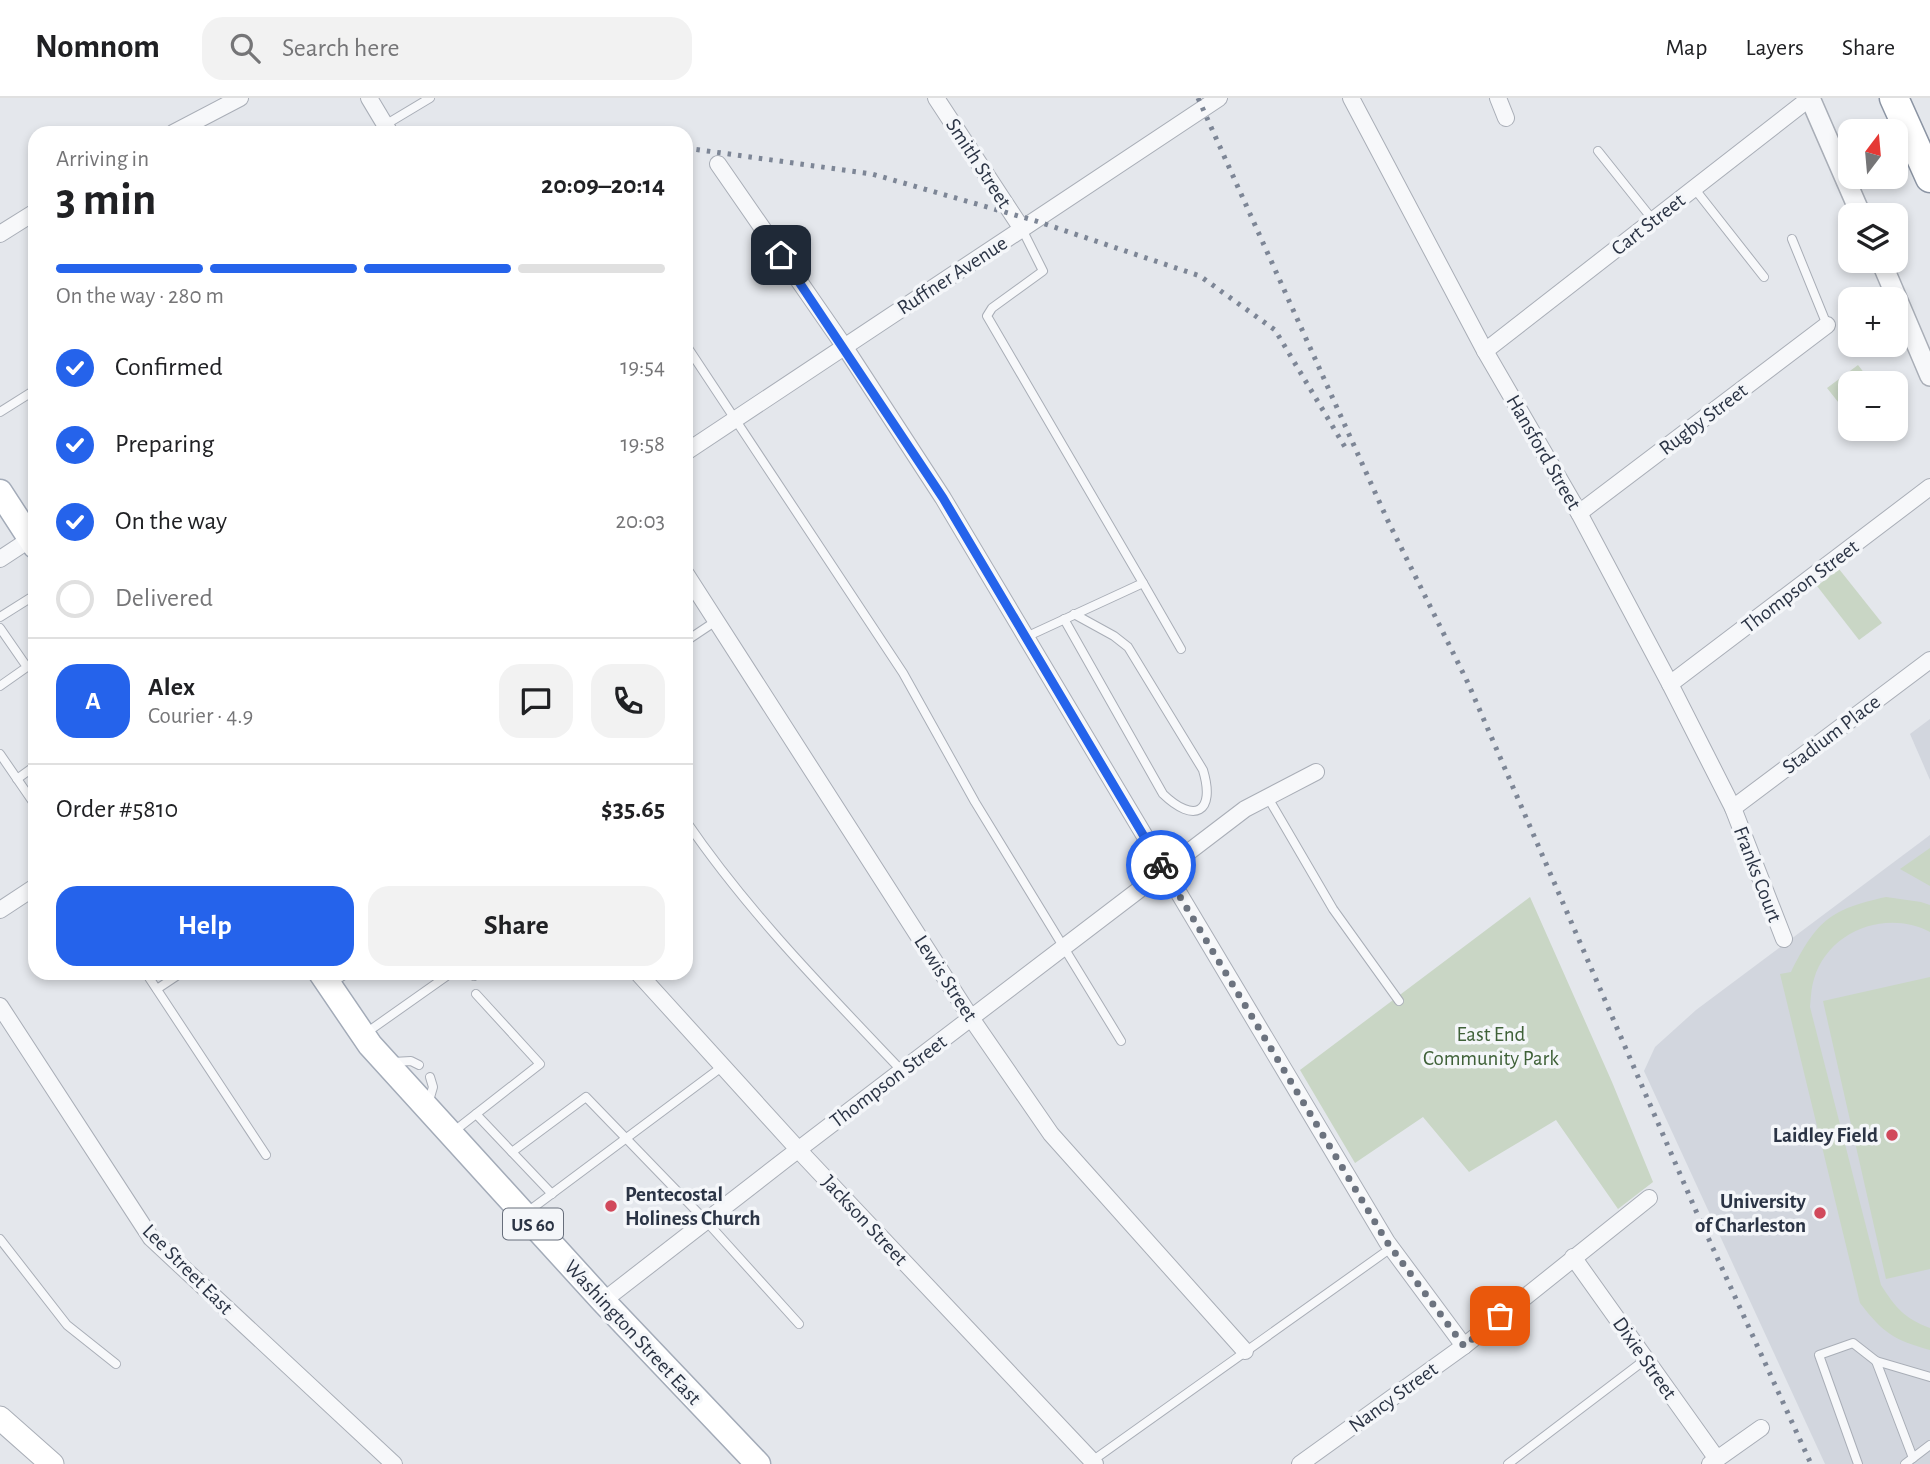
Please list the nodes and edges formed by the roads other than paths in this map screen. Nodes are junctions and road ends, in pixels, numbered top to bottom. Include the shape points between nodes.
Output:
1 (240, 98) edge
2 (369, 98) edge
3 (430, 98) edge
4 (936, 98) edge
5 (1219, 98) edge
6 (1351, 98) edge
7 (1497, 98) edge
8 (1810, 98) edge
9 (1894, 98) edge
10 (1507, 118) dead end
11 (198, 126) edge
12 (386, 126) edge
13 (392, 126) edge
14 (1598, 151) dead end
15 (718, 164) dead end
16 (1930, 178) edge
17 (1694, 188) junction
18 (1856, 203) edge
19 (28, 216) edge
20 (1653, 220) junction
21 (1022, 229) junction
22 (0, 234) edge
23 (1792, 239) dead end
24 (1886, 273) edge
25 (1764, 277) dead end
26 (1827, 325) joint
27 (844, 346) junction
28 (1485, 351) junction
29 (693, 355) edge
30 (1930, 376) edge
31 (28, 394) edge
32 (0, 412) edge
33 (736, 419) junction
34 (693, 447) edge
35 (1930, 487) edge
36 (0, 492) edge
37 (1579, 513) junction
38 (28, 534) edge
39 (28, 544) edge
40 (0, 559) edge
41 (1143, 583) junction
42 (693, 585) edge
43 (28, 599) edge
44 (1074, 614) junction
45 (0, 617) edge
46 (1064, 619) junction
47 (716, 621) junction
48 (0, 628) edge
49 (693, 636) edge
50 (1026, 637) junction
51 (1181, 649) dead end
52 (1930, 660) edge
53 (1670, 684) junction
54 (0, 686) edge
55 (0, 754) edge
56 (28, 771) edge
57 (1316, 772) dead end
58 (17, 779) junction
59 (28, 795) edge
60 (1266, 796) junction
61 (1733, 808) junction
62 (693, 831) edge
63 (1165, 872) junction
64 (28, 892) edge
65 (0, 910) edge
66 (1784, 939) dead end
67 (1064, 948) junction
68 (151, 980) edge
69 (170, 980) edge
70 (334, 980) edge
71 (441, 980) edge
72 (644, 980) edge
73 (157, 989) junction
74 (476, 993) dead end
75 (1399, 1001) dead end
76 (0, 1006) edge
77 (971, 1018) junction
78 (363, 1035) junction
79 (1121, 1041) dead end
80 (387, 1063) junction
81 (419, 1065) dead end
82 (723, 1066) junction
83 (901, 1071) junction
84 (430, 1077) dead end
85 (426, 1107) junction
86 (476, 1114) junction
87 (451, 1134) junction
88 (626, 1139) junction
89 (798, 1150) junction
90 (512, 1152) junction
91 (266, 1155) dead end
92 (552, 1194) junction
93 (1649, 1198) dead end
94 (524, 1214) junction
95 (706, 1221) junction
96 (0, 1239) edge
97 (1391, 1248) junction
98 (1573, 1257) junction
99 (603, 1301) junction
100 (799, 1324) dead end
101 (1464, 1346) junction
102 (1245, 1351) junction
103 (1646, 1359) junction
104 (1875, 1361) junction
105 (116, 1364) dead end
106 (1930, 1377) edge
107 (0, 1418) edge
108 (1761, 1428) dead end
109 (1930, 1445) edge
110 (1913, 1458) junction
111 (1094, 1462) edge
112 (1713, 1462) edge
113 (52, 1464) edge
114 (394, 1464) edge
115 (758, 1464) edge
116 (1300, 1464) edge
117 (1508, 1464) edge
118 (1858, 1464) edge
119 (1905, 1464) edge

1 - 11 street
2 - 12 street
3 - 13 lane
4 - 21 street, Smith Street
5 - 21 street, Ruffner Avenue
6 - 28 street, Hansford Street
7 - 10 street
8 - 17 street, Cart Street
8 - 18 street
9 - 16 highway
14 - 20 lane
15 - 27 street
17 - 20 street, Cart Street
17 - 25 lane
19 - 22 street
20 - 28 street, Cart Street
21 - 27 street, Ruffner Avenue
21 - 41 lane via 1043,271 987,316
23 - 26 lane
24 - 30 street
26 - 37 street, Rugby Street
27 - 33 street, Ruffner Avenue
27 - 50 street
28 - 37 street, Hansford Street
29 - 33 lane
31 - 32 lane
33 - 34 street, Ruffner Avenue
33 - 67 lane via 903,673
35 - 53 street, Thompson Street
36 - 38 main road
37 - 53 street, Hansford Street
39 - 40 street
41 - 44 lane
41 - 51 lane
42 - 47 street, Lewis Street
43 - 45 lane
44 - 46 lane
44 - 46 lane via 1128,648 1203,770 1208,798 1202,807 1183,811 1163,794
46 - 50 lane
47 - 49 lane
47 - 77 street, Lewis Street
48 - 54 lane via 27,667
50 - 63 street
52 - 61 street, Stadium Place
53 - 61 street, Hansford Street
55 - 58 lane
56 - 58 lane
57 - 60 street, Thompson Street
58 - 59 lane
60 - 63 street, Thompson Street
60 - 75 lane via 1334,909
61 - 66 street, Franks Court
62 - 83 lane via 780,941
63 - 67 street, Thompson Street
63 - 97 street
64 - 65 street
67 - 77 street, Thompson Street
67 - 79 lane
68 - 73 lane
69 - 73 lane
70 - 78 main road, Washington Street East / US 60
71 - 78 lane
72 - 82 street, Jackson Street
73 - 91 lane
74 - 86 lane via 540,1064
76 - 114 street, Lee Street East via 151,1238
77 - 83 street, Thompson Street
77 - 102 street, Lewis Street via 1051,1134
78 - 80 main road, Washington Street East / US 60
80 - 81 lane
80 - 85 main road, Washington Street East / US 60
82 - 88 lane
82 - 89 street, Jackson Street
83 - 89 street, Thompson Street
84 - 85 lane via 432,1094
85 - 87 main road, Washington Street East / US 60
86 - 87 lane
86 - 90 lane
87 - 94 main road, Washington Street East / US 60
88 - 90 lane via 586,1097
88 - 92 lane
88 - 95 lane
89 - 95 street, Thompson Street
89 - 111 street, Jackson Street
90 - 92 lane
92 - 94 lane
93 - 98 street, Nancy Street
94 - 99 main road, Washington Street East / US 60
95 - 99 street, Thompson Street
95 - 100 lane
96 - 105 lane via 66,1325
97 - 101 street
97 - 102 lane
98 - 101 street, Nancy Street
98 - 103 street, Dixie Street
99 - 115 main road, Washington Street East / US 60
101 - 116 street, Nancy Street
102 - 111 lane
103 - 112 street, Dixie Street
103 - 117 lane
104 - 106 lane
104 - 110 lane
104 - 118 lane via 1853,1343 1819,1355
107 - 113 main road
108 - 112 street
109 - 110 lane
110 - 119 lane

